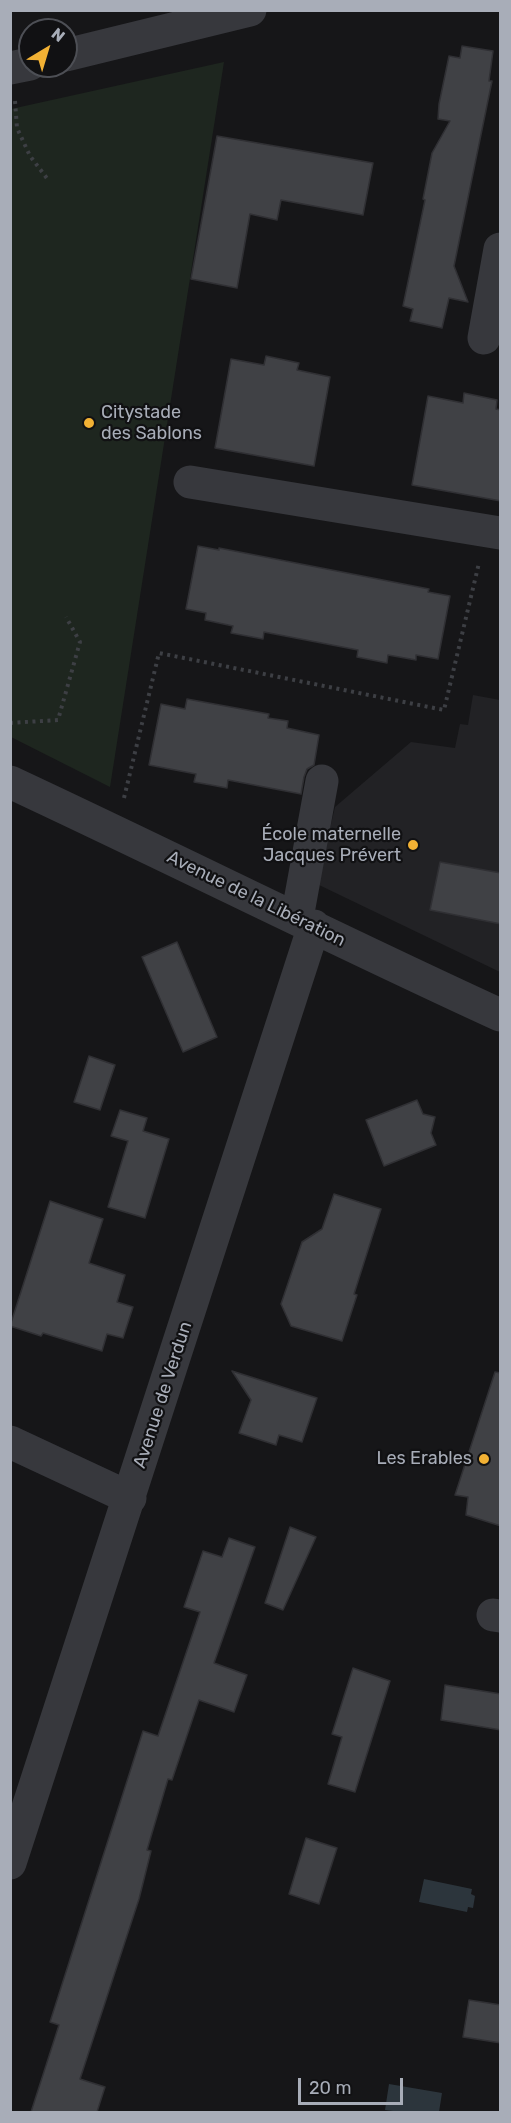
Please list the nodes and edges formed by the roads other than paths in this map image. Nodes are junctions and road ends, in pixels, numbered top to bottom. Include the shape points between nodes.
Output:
1 (250, 10) edge
2 (78, 52) edge
3 (501, 249) edge
4 (497, 289) edge
5 (484, 338) dead end
6 (190, 482) dead end
7 (494, 532) edge
8 (322, 781) dead end
9 (10, 782) edge
10 (306, 922) junction
11 (501, 1015) edge
12 (10, 1442) edge
13 (130, 1498) junction
14 (10, 1863) edge

1 - 2 street
3 - 4 street
4 - 5 street
6 - 7 street
8 - 10 street, Avenue de Verdun
9 - 10 street, Avenue de la Libération
10 - 11 street, Avenue de la Libération
10 - 13 street, Avenue de Verdun
12 - 13 street
13 - 14 street, Avenue de Verdun

